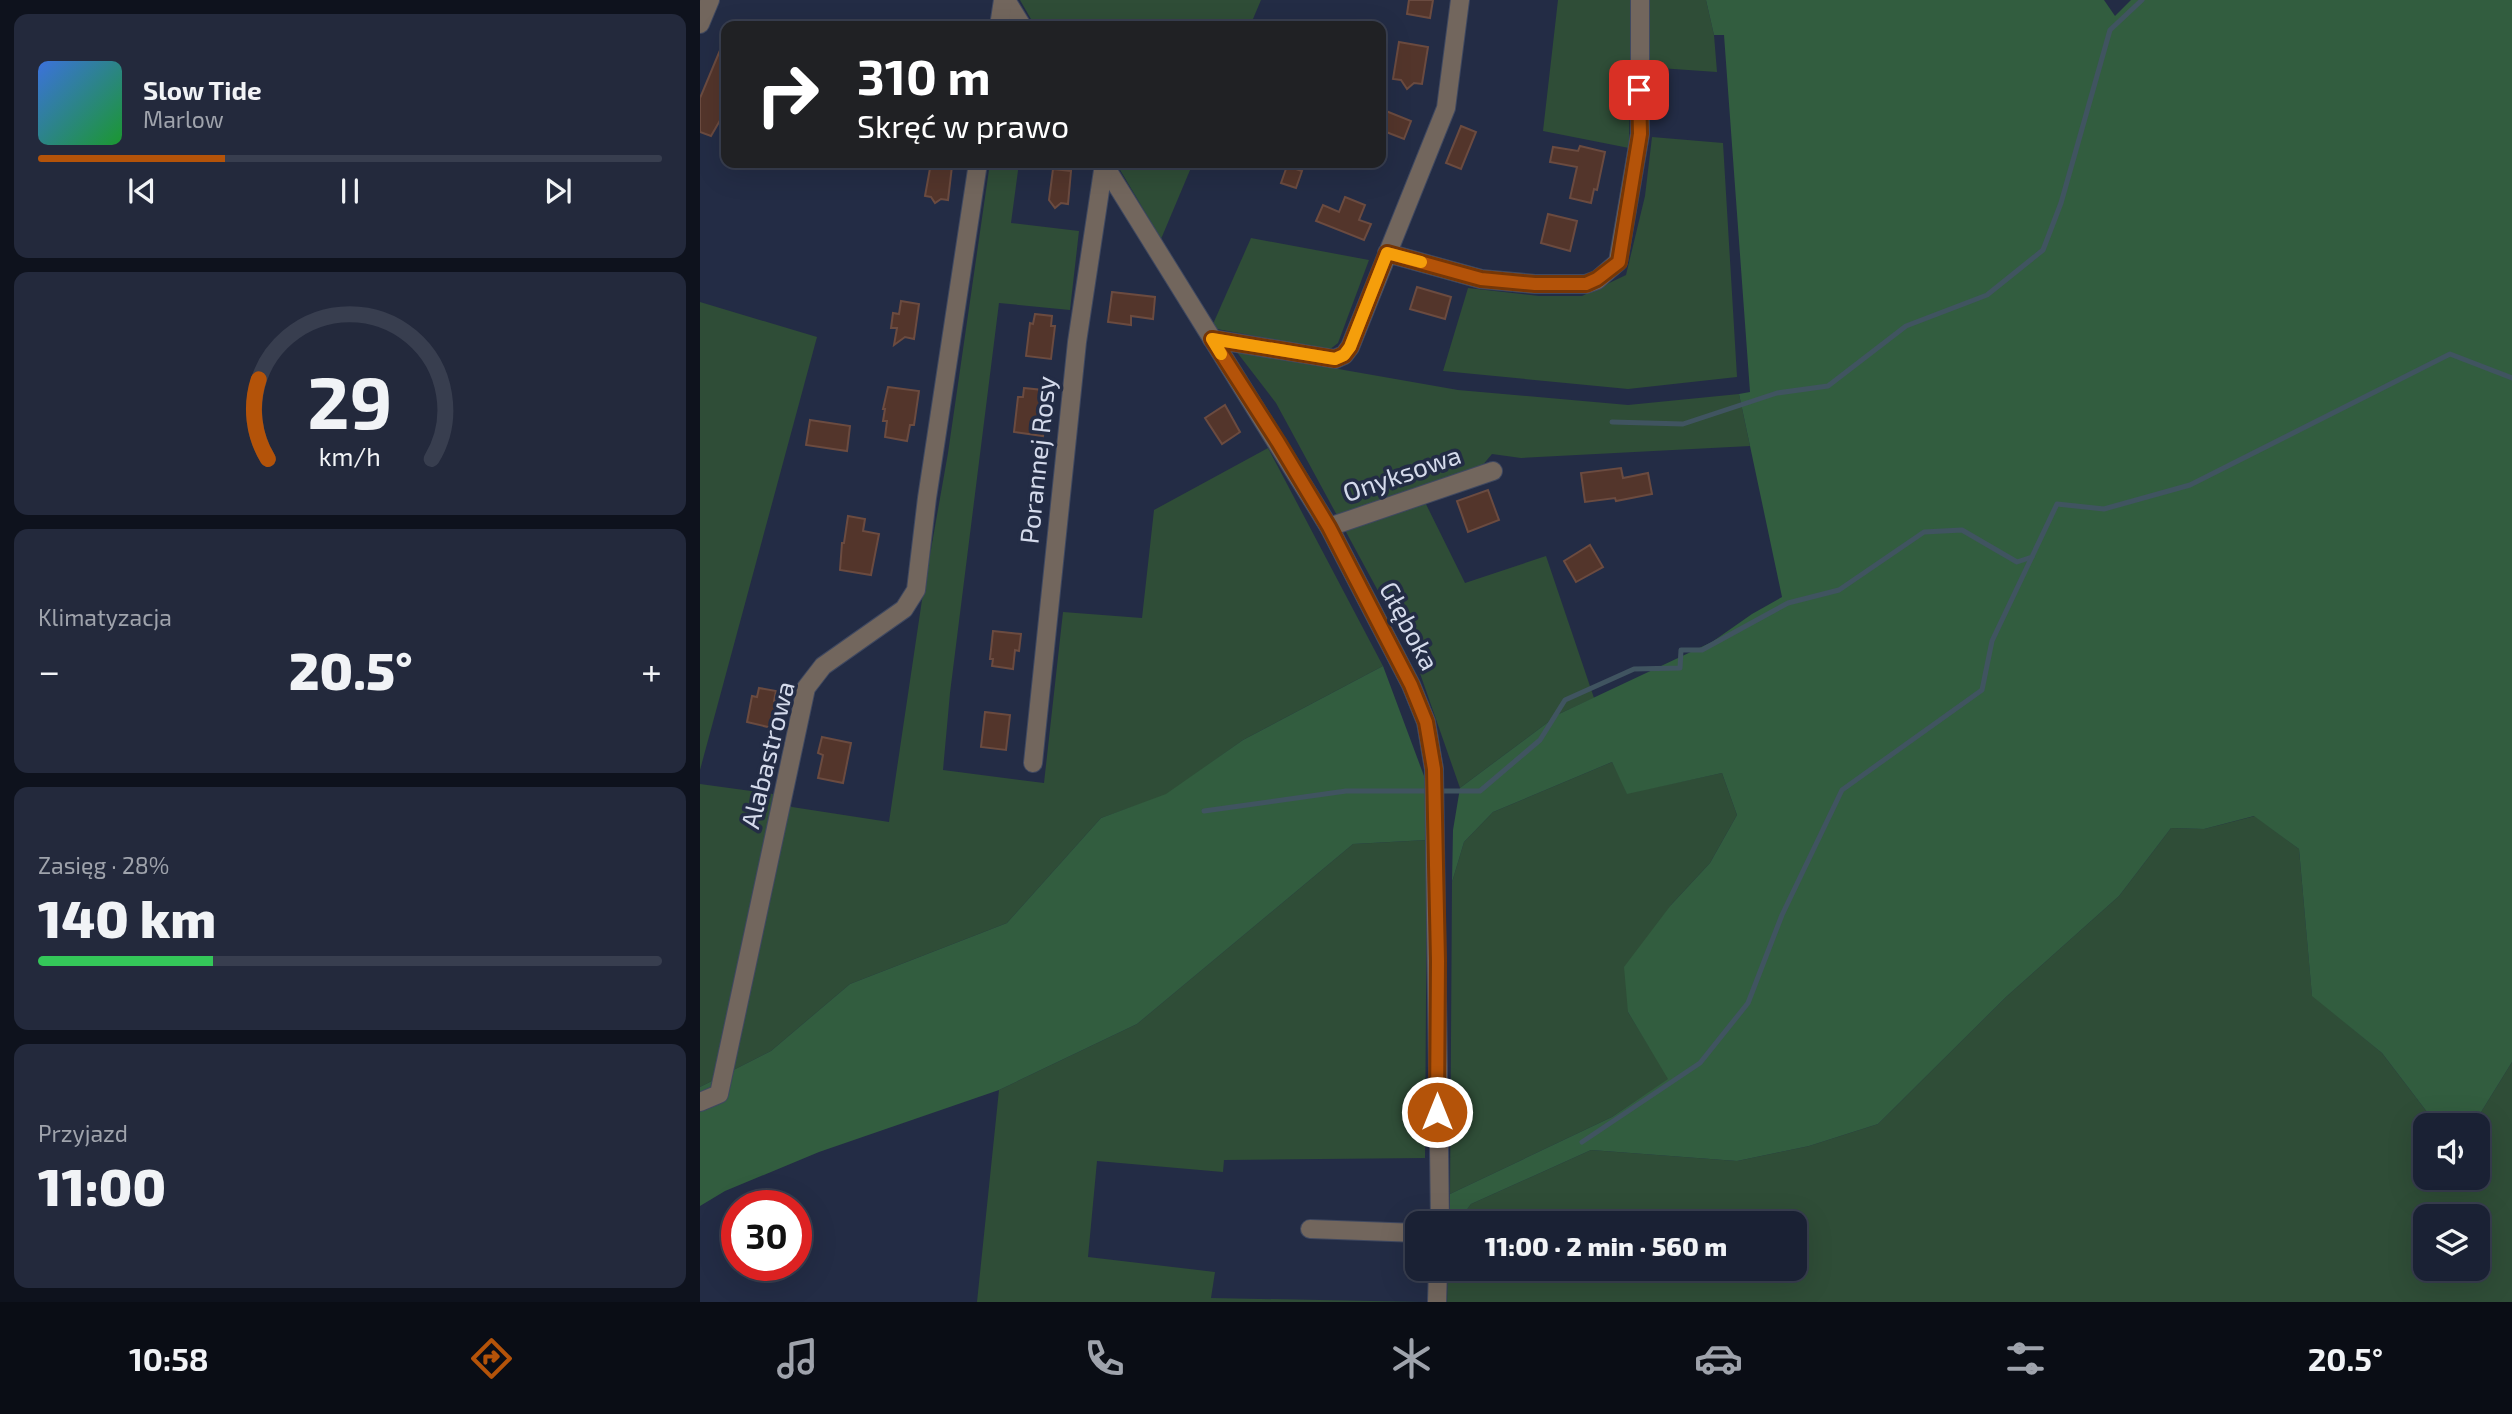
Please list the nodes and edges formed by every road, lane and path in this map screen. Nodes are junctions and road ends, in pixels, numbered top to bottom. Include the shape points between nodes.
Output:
1 (710, 0) edge
2 (1005, 0) edge
3 (1460, 0) edge
4 (1640, 0) edge
5 (1000, 21) edge
6 (1019, 21) edge
7 (700, 24) edge
8 (977, 168) edge
9 (1102, 168) edge
10 (1106, 168) edge
11 (1387, 253) junction
12 (1212, 339) junction
13 (1493, 471) dead end
14 (1329, 527) junction
15 (1033, 763) dead end
16 (700, 1102) edge
17 (1439, 1211) edge
18 (1310, 1229) dead end
19 (1405, 1233) edge
20 (1438, 1281) edge
21 (1437, 1302) edge

1 - 7 street
2 - 5 street
2 - 6 street
3 - 11 street via 1446,108
4 - 11 street via 1640,134 1619,262 1586,284 1535,284 1481,279
8 - 16 street, Alabastrowa via 916,590 904,609 823,666 806,688 719,1094
9 - 15 street, Porannej Rosy via 1077,342
10 - 12 street, Głęboka
11 - 12 street via 1344,355 1335,359
12 - 14 street, Głęboka
13 - 14 street, Onyksowa
14 - 17 street, Głęboka via 1411,685 1426,722 1434,769
18 - 19 street
20 - 21 street

